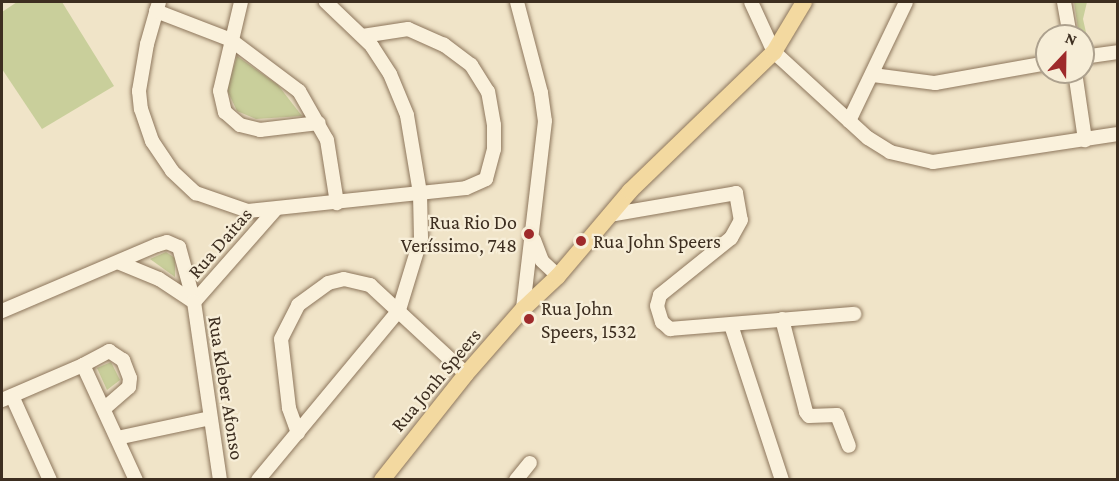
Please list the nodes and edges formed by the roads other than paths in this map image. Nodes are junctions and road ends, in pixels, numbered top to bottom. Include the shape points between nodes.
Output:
1 (241, 2) edge
2 (326, 2) edge
3 (517, 2) edge
4 (751, 2) edge
5 (804, 2) edge
6 (906, 2) edge
7 (1064, 2) edge
8 (157, 6) edge
9 (1068, 24) edge
10 (363, 36) junction
11 (231, 40) junction
12 (774, 52) junction
13 (1118, 52) edge
14 (1095, 55) edge
15 (1035, 65) edge
16 (873, 75) junction
17 (1077, 84) edge
18 (849, 121) junction
19 (319, 123) junction
20 (1118, 134) edge
21 (1085, 140) junction
22 (630, 191) junction
23 (420, 193) junction
24 (337, 203) junction
25 (646, 208) junction
26 (276, 209) junction
27 (609, 215) junction
28 (533, 238) junction
29 (120, 263) junction
30 (558, 276) junction
31 (194, 302) junction
32 (523, 309) junction
33 (399, 310) junction
34 (2, 311) edge
35 (854, 314) dead end
36 (782, 319) junction
37 (730, 325) junction
38 (83, 365) junction
39 (466, 374) junction
40 (7, 398) edge
41 (105, 408) junction
42 (210, 418) junction
43 (298, 433) junction
44 (117, 438) junction
45 (849, 446) dead end
46 (530, 463) dead end
47 (50, 480) edge
48 (136, 480) edge
49 (220, 480) edge
50 (258, 480) edge
51 (382, 480) edge
52 (516, 480) edge
53 (782, 480) edge

1 - 11 street
2 - 10 street
3 - 28 street via 542,93 545,121
4 - 12 street
5 - 12 main road, Rua Jonh Speers
6 - 16 street
7 - 9 street
8 - 11 street
8 - 26 street via 139,91 146,125 160,154 181,181 209,201 248,211
10 - 23 street via 390,74 407,115
10 - 23 street via 398,28 418,33 444,45 471,65 488,93 494,149 486,179 465,188
11 - 19 street via 288,81
11 - 19 street via 220,91 221,103 232,119 260,130
12 - 18 street
12 - 22 main road, Rua Jonh Speers
13 - 14 street
15 - 16 street via 935,83
16 - 18 street
17 - 21 street
18 - 21 street via 890,152 933,162
19 - 24 street via 327,140
20 - 21 street
22 - 25 street
22 - 27 main road, Rua Jonh Speers
23 - 24 street
23 - 33 street via 421,238
24 - 26 street
25 - 27 street
25 - 37 street via 736,193 741,220 731,238 666,289 657,306 662,322 670,329
26 - 31 street, Rua Daitas
27 - 30 main road, Rua Jonh Speers
28 - 30 street via 542,261
28 - 32 street
29 - 31 street, Rua Kleber Afonso via 159,279
29 - 31 street, Rua Kleber Afonso via 157,245 173,242 183,253
29 - 34 street, Rua Kleber Afonso
30 - 32 main road, Rua Jonh Speers
31 - 42 street, Rua Kleber Afonso
32 - 39 main road, Rua Jonh Speers
33 - 39 street
33 - 43 street
33 - 43 street via 370,285 344,279 315,289 298,305 281,339 289,408
35 - 36 street
36 - 37 street
36 - 45 street via 806,412 809,416 837,415
37 - 53 street
38 - 40 street
38 - 41 street
38 - 41 street via 109,351 123,360 129,387
39 - 51 main road, Rua Jonh Speers
40 - 47 street
41 - 44 street
42 - 44 street
42 - 49 street, Rua Kleber Afonso
43 - 50 street
44 - 48 street
46 - 52 street

